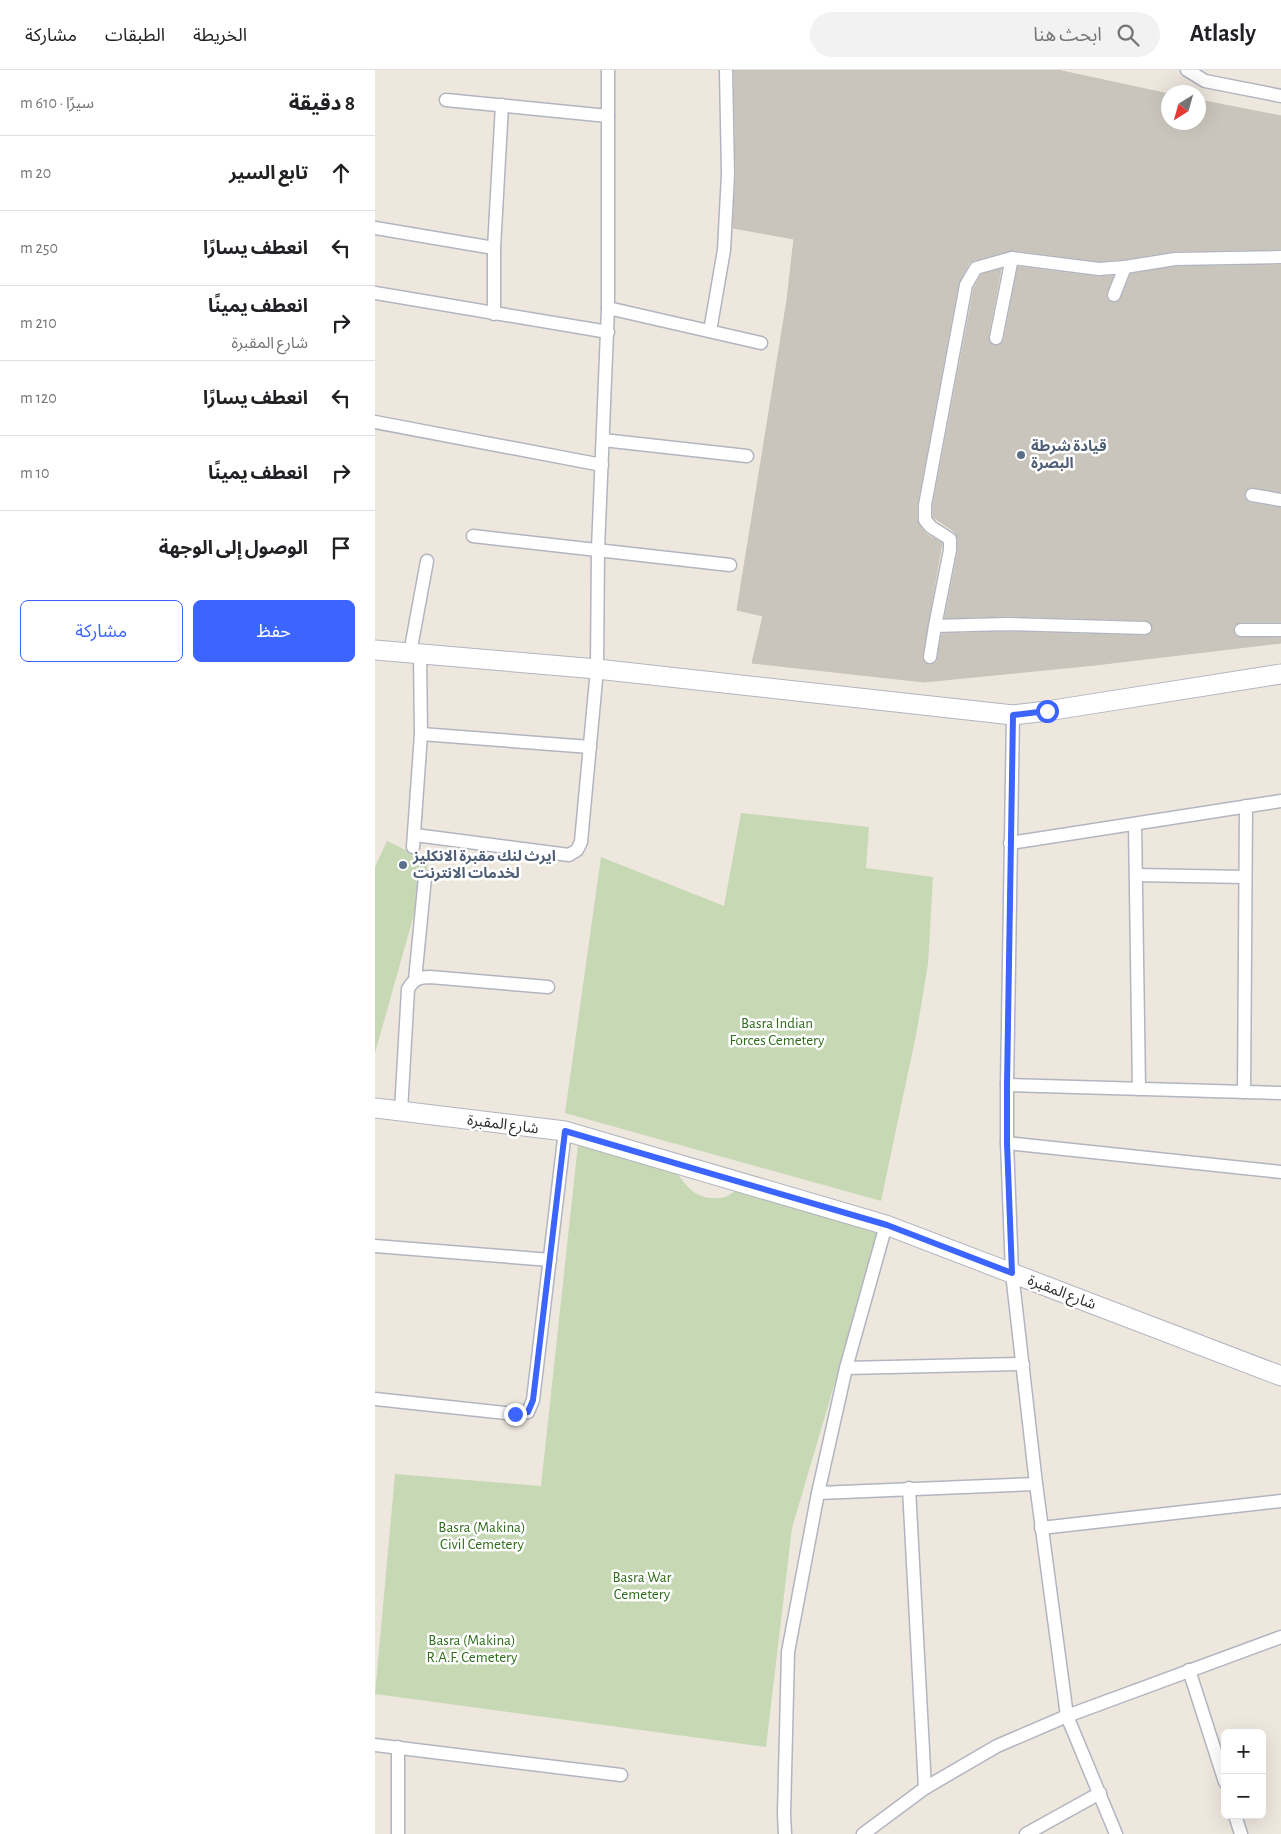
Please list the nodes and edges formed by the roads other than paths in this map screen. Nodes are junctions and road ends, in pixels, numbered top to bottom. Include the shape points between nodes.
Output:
1 (608, 70) edge
2 (726, 70) edge
3 (1187, 70) edge
4 (1281, 96) edge
5 (446, 100) dead end
6 (502, 105) junction
7 (608, 116) junction
8 (375, 228) edge
9 (494, 248) junction
10 (1281, 257) edge
11 (1012, 258) junction
12 (1125, 267) junction
13 (375, 294) edge
14 (1114, 295) dead end
15 (608, 308) junction
16 (495, 314) junction
17 (709, 331) junction
18 (608, 332) junction
19 (996, 338) dead end
20 (761, 343) dead end
21 (375, 422) edge
22 (603, 440) junction
23 (747, 456) dead end
24 (602, 465) junction
25 (1252, 494) dead end
26 (1281, 500) edge
27 (473, 536) dead end
28 (598, 549) junction
29 (427, 561) dead end
30 (730, 565) dead end
31 (935, 626) junction
32 (1145, 628) dead end
33 (1241, 630) dead end
34 (1281, 630) edge
35 (375, 650) edge
36 (415, 653) junction
37 (930, 657) dead end
38 (597, 669) junction
39 (1281, 674) edge
40 (1013, 715) junction
41 (421, 734) junction
42 (590, 747) junction
43 (1281, 801) edge
44 (1246, 806) junction
45 (1135, 824) junction
46 (1010, 843) junction
47 (1135, 875) junction
48 (425, 877) dead end
49 (1245, 877) junction
50 (415, 980) junction
51 (549, 987) dead end
52 (1007, 1085) junction
53 (1139, 1089) junction
54 (1244, 1092) junction
55 (1281, 1093) edge
56 (375, 1108) edge
57 (401, 1111) junction
58 (565, 1131) junction
59 (1007, 1143) junction
60 (1281, 1172) edge
61 (887, 1225) junction
62 (375, 1246) edge
63 (550, 1260) junction
64 (1012, 1273) junction
65 (1023, 1364) junction
66 (846, 1368) junction
67 (1281, 1376) edge
68 (375, 1400) edge
69 (1035, 1484) junction
70 (909, 1488) junction
71 (818, 1492) junction
72 (1281, 1501) edge
73 (1041, 1528) junction
74 (1281, 1638) edge
75 (1189, 1670) junction
76 (1067, 1716) junction
77 (375, 1745) edge
78 (398, 1748) junction
79 (1222, 1774) edge
80 (621, 1775) dead end
81 (925, 1788) junction
82 (1100, 1793) junction
83 (1236, 1819) edge
84 (398, 1834) edge
85 (785, 1834) edge
86 (863, 1834) edge
87 (1026, 1834) edge
88 (1116, 1834) edge
89 (1241, 1834) edge

1 - 7 street
2 - 17 street via 728,174 724,250
3 - 4 street via 1205,81
5 - 6 street
6 - 7 street
6 - 9 street
7 - 15 street
8 - 9 street
9 - 16 street
10 - 12 street via 1175,259
11 - 12 street via 1099,269
11 - 19 street
11 - 31 street via 976,268 966,285 925,505 925,520 950,539
12 - 14 street
13 - 16 street
15 - 17 street
15 - 18 street
16 - 18 street
17 - 20 street
18 - 22 street
21 - 24 street
22 - 23 street
22 - 24 street
24 - 28 street
25 - 26 street
27 - 28 street
28 - 30 street
28 - 38 street
29 - 36 street
31 - 32 street via 1007,624
31 - 37 street
33 - 34 street
35 - 36 main road
36 - 38 main road
36 - 41 street
38 - 40 main road
38 - 42 street
39 - 40 main road
40 - 46 street
41 - 42 street
41 - 42 street via 414,841 569,855 581,842
43 - 44 street
44 - 45 street
44 - 49 street
45 - 46 street
45 - 47 street
46 - 52 street
47 - 49 street
47 - 53 street
48 - 50 street
49 - 54 street
50 - 51 street via 430,977
50 - 57 street via 408,989
52 - 53 street
52 - 59 street
53 - 54 street
54 - 55 street
56 - 57 main road, شارع المقبرة
57 - 58 main road, شارع المقبرة
58 - 61 main road, شارع المقبرة
58 - 63 street
59 - 60 street
59 - 64 street
61 - 64 main road, شارع المقبرة
61 - 66 street
62 - 63 street
63 - 68 street via 533,1400 528,1412 515,1414
64 - 65 street
64 - 67 main road, شارع المقبرة
65 - 66 street
65 - 69 street
66 - 71 street
69 - 70 street
69 - 73 street
70 - 71 street
70 - 81 street
71 - 85 street via 788,1652
72 - 73 street
73 - 76 street
74 - 75 street
75 - 76 street
75 - 79 street
76 - 81 street via 997,1746
76 - 82 street
77 - 78 street
78 - 80 street
78 - 84 street
81 - 86 street
82 - 87 street
82 - 88 street
83 - 89 street

